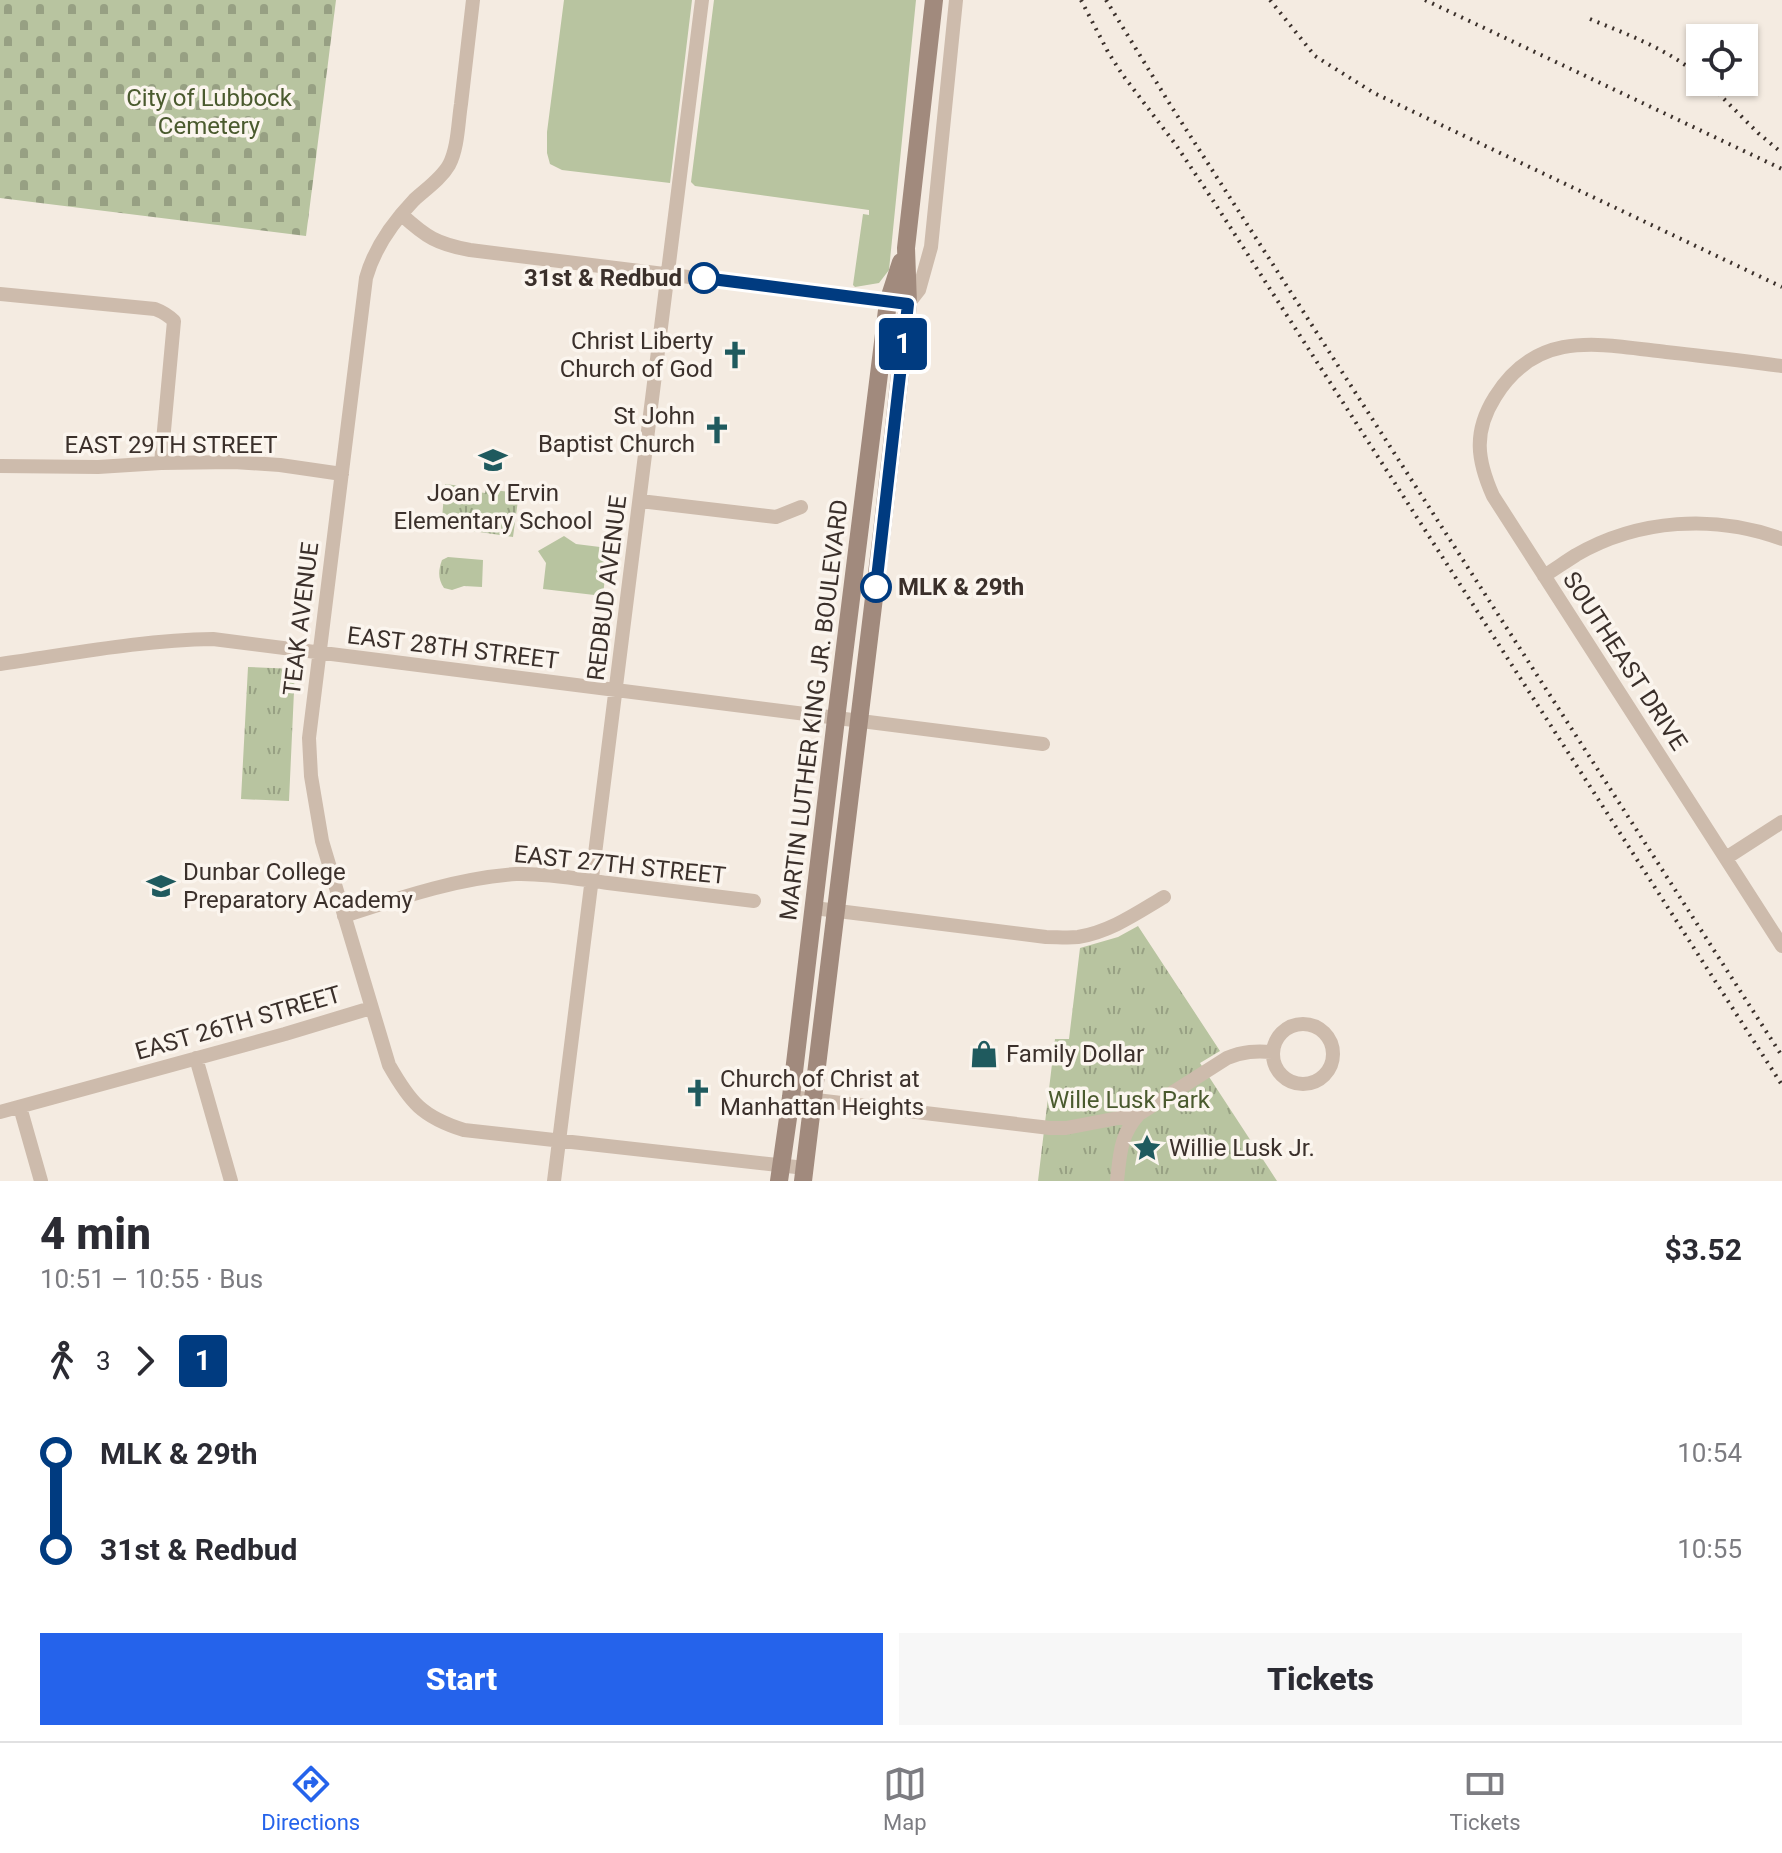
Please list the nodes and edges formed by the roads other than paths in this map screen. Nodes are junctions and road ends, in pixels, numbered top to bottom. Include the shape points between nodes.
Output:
1 (473, 0) edge
2 (702, 0) edge
3 (934, 0) edge
4 (956, 0) edge
5 (402, 215) junction
6 (906, 248) junction
7 (669, 273) junction
8 (0, 294) edge
9 (888, 302) junction
10 (908, 304) junction
11 (1782, 366) edge
12 (161, 463) junction
13 (0, 466) edge
14 (342, 474) junction
15 (640, 501) junction
16 (801, 507) dead end
17 (1782, 539) edge
18 (1544, 576) junction
19 (319, 652) junction
20 (0, 664) edge
21 (616, 691) junction
22 (836, 719) junction
23 (859, 722) junction
24 (1043, 744) dead end
25 (1782, 822) edge
26 (1726, 858) junction
27 (591, 880) junction
28 (1164, 897) dead end
29 (754, 901) dead end
30 (814, 908) junction
31 (836, 911) junction
32 (344, 916) junction
33 (1782, 946) edge
34 (371, 1008) junction
35 (1273, 1052) junction
36 (196, 1058) junction
37 (791, 1097) junction
38 (812, 1099) junction
39 (20, 1107) junction
40 (0, 1112) edge
41 (1139, 1114) junction
42 (559, 1141) junction
43 (780, 1174) edge
44 (804, 1175) edge
45 (41, 1181) edge
46 (231, 1181) edge
47 (554, 1181) edge
48 (1117, 1181) edge

1 - 5 street via 454,151 437,180
2 - 7 street, REDBUD AVENUE
3 - 6 main road, MARTIN LUTHER KING JR. BOULEVARD
4 - 10 street via 931,247 919,290
5 - 7 street via 448,246
5 - 14 street, TEAK AVENUE via 371,261 366,278
6 - 9 main road, MARTIN LUTHER KING JR. BOULEVARD
6 - 10 main road, MARTIN LUTHER KING JR. BOULEVARD
7 - 9 street
7 - 15 street, REDBUD AVENUE
8 - 12 street via 155,309 174,321
9 - 10 street
9 - 22 main road, MARTIN LUTHER KING JR. BOULEVARD
10 - 23 main road, MARTIN LUTHER KING JR. BOULEVARD
11 - 18 street, SOUTHEAST DRIVE via 1572,345 1537,356 1509,376 1480,431 1482,467 1493,496
12 - 13 street, EAST 29TH STREET
12 - 14 street, EAST 29TH STREET via 258,463
14 - 19 street, TEAK AVENUE
15 - 16 street via 776,517
15 - 21 street, REDBUD AVENUE
17 - 18 street via 1719,523 1654,527 1603,542
18 - 26 street, SOUTHEAST DRIVE
19 - 20 street, EAST 28TH STREET via 186,640
19 - 21 street, EAST 28TH STREET
19 - 32 street, TEAK AVENUE via 309,738 311,776 322,841
21 - 22 street, EAST 28TH STREET
21 - 27 street, REDBUD AVENUE
22 - 23 street, EAST 28TH STREET
22 - 30 main road, MARTIN LUTHER KING JR. BOULEVARD
23 - 24 street, EAST 28TH STREET
23 - 31 main road, MARTIN LUTHER KING JR. BOULEVARD
25 - 26 street
26 - 33 street, SOUTHEAST DRIVE
27 - 29 street, EAST 27TH STREET
27 - 32 street, EAST 27TH STREET via 493,876
27 - 42 street, REDBUD AVENUE
28 - 31 street via 1123,922 1077,937
30 - 31 street
30 - 37 main road, MARTIN LUTHER KING JR. BOULEVARD
31 - 38 main road, MARTIN LUTHER KING JR. BOULEVARD
32 - 34 street, TEAK AVENUE
34 - 36 street, EAST 26TH STREET
34 - 42 street, EAST 26TH STREET via 389,1065 421,1109 464,1130
35 - 35 street via 1282,1075 1299,1084 1325,1075 1333,1054 1324,1033 1304,1024 1282,1033
35 - 41 street via 1227,1058
36 - 39 street, EAST 26TH STREET
36 - 46 street
37 - 38 street
37 - 43 main road, MARTIN LUTHER KING JR. BOULEVARD
38 - 41 street via 1050,1128
38 - 44 main road, MARTIN LUTHER KING JR. BOULEVARD
39 - 40 street, EAST 26TH STREET
39 - 45 street
41 - 48 street via 1124,1135
42 - 43 street, EAST 26TH STREET
42 - 47 street, REDBUD AVENUE
43 - 44 street, EAST 26TH STREET

